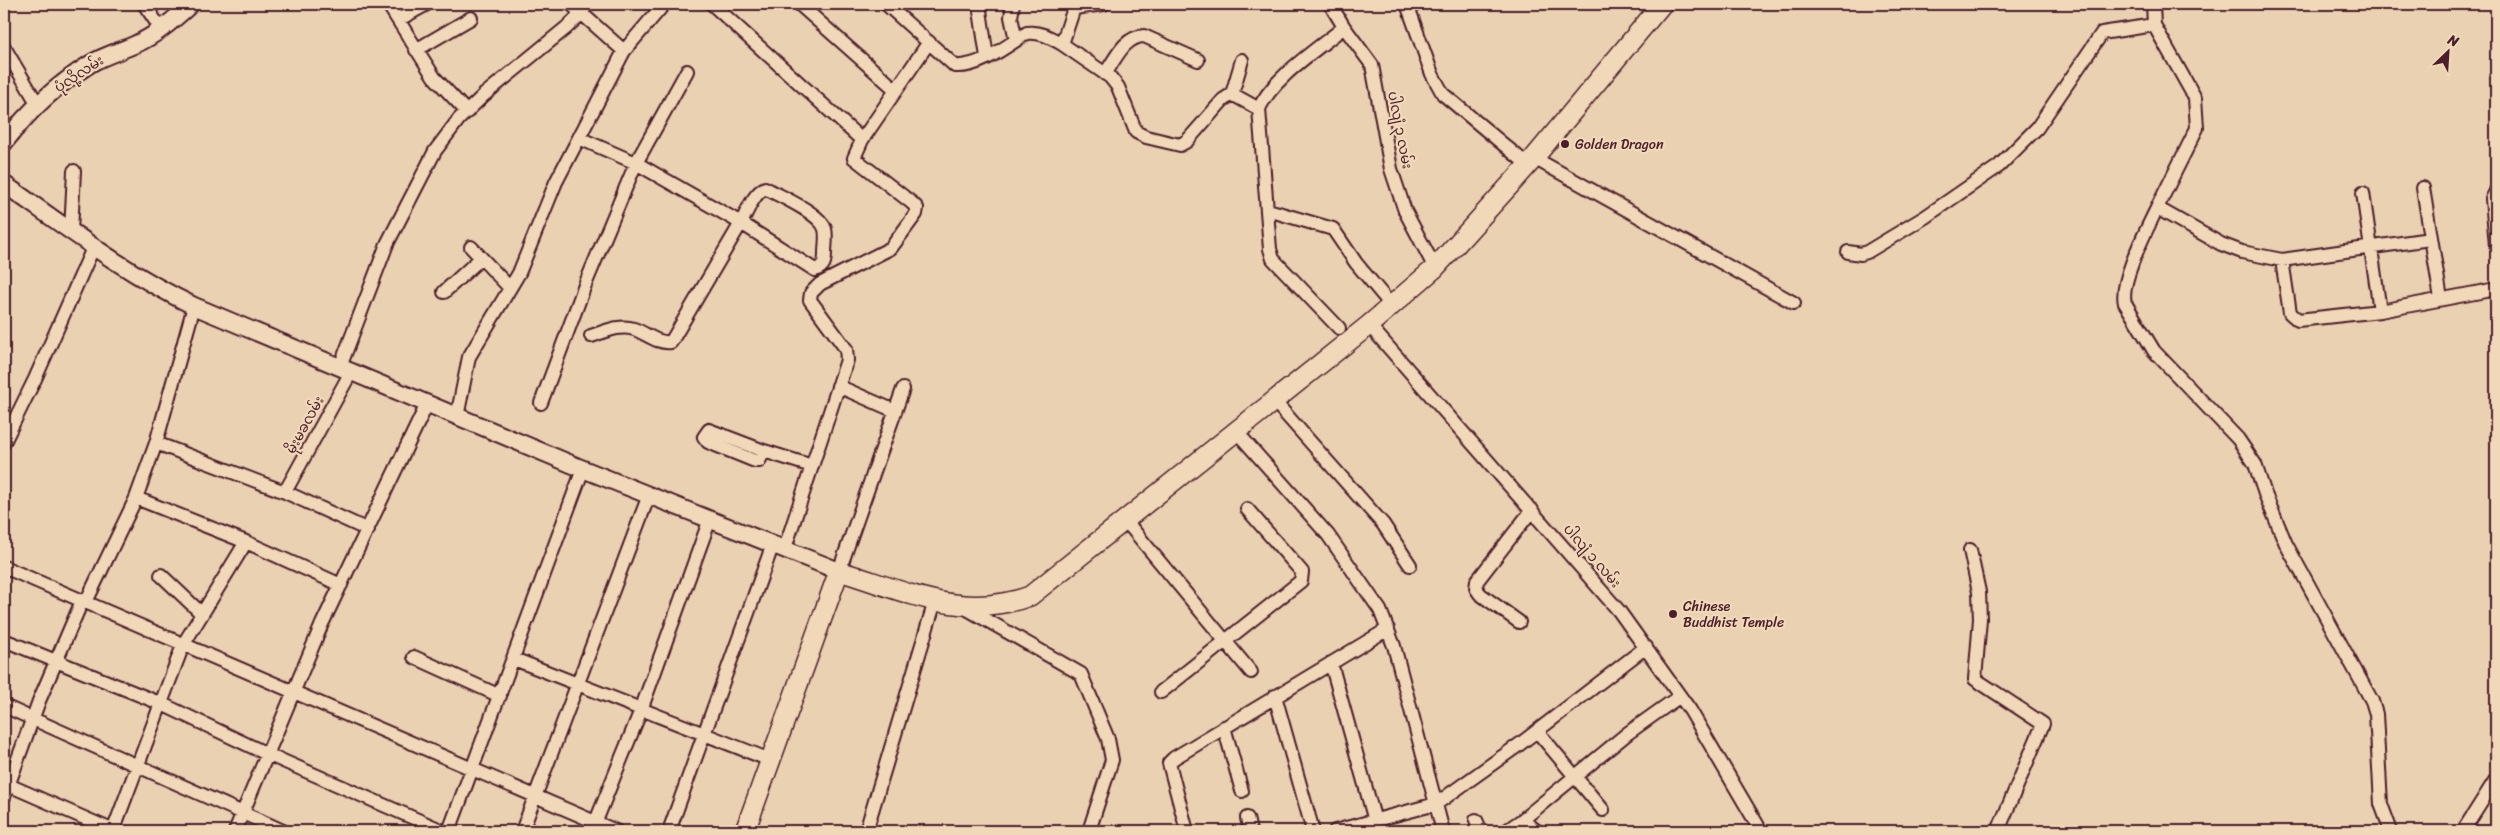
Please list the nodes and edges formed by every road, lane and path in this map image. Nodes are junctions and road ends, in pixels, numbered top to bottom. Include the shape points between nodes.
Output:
1 (144, 4) edge
2 (191, 4) edge
3 (388, 4) edge
4 (427, 4) edge
5 (571, 4) edge
6 (664, 4) edge
7 (712, 4) edge
8 (799, 4) edge
9 (886, 4) edge
10 (978, 4) edge
11 (1013, 4) edge
12 (1104, 4) edge
13 (1330, 4) edge
14 (1407, 4) edge
15 (1662, 4) edge
16 (2153, 4) edge
17 (1074, 6) edge
18 (584, 9) edge
19 (471, 18) dead end
20 (398, 20) junction
21 (2154, 25) junction
22 (1344, 27) junction
23 (161, 29) junction
24 (1016, 40) junction
25 (929, 42) junction
26 (1062, 44) junction
27 (4, 47) edge
28 (416, 50) junction
29 (624, 51) junction
30 (987, 57) junction
31 (1198, 60) dead end
32 (1242, 60) dead end
33 (687, 72) dead end
34 (1105, 74) junction
35 (896, 90) junction
36 (1232, 94) junction
37 (37, 103) junction
38 (1259, 109) junction
39 (467, 112) junction
40 (579, 138) junction
41 (862, 140) junction
42 (4, 143) edge
43 (1531, 161) junction
44 (636, 163) junction
45 (74, 171) dead end
46 (4, 184) edge
47 (2423, 188) dead end
48 (2496, 191) edge
49 (2363, 193) dead end
50 (2157, 208) junction
51 (1268, 210) junction
52 (741, 223) junction
53 (71, 232) junction
54 (2430, 239) junction
55 (2496, 246) edge
56 (471, 247) dead end
57 (93, 248) junction
58 (2370, 248) junction
59 (1848, 252) dead end
60 (481, 258) junction
61 (2282, 260) junction
62 (820, 268) junction
63 (1435, 268) junction
64 (509, 288) junction
65 (2496, 289) edge
66 (444, 292) dead end
67 (811, 293) junction
68 (2441, 299) junction
69 (1794, 303) dead end
70 (1391, 305) junction
71 (194, 306) junction
72 (2380, 312) junction
73 (1369, 325) junction
74 (1339, 328) dead end
75 (591, 336) dead end
76 (345, 370) junction
77 (838, 386) junction
78 (903, 389) dead end
79 (1274, 401) junction
80 (541, 403) dead end
81 (427, 404) junction
82 (896, 411) junction
83 (457, 417) junction
84 (1236, 431) junction
85 (4, 442) edge
86 (156, 443) junction
87 (764, 451) dead end
88 (812, 466) junction
89 (583, 469) junction
90 (285, 492) junction
91 (649, 495) junction
92 (136, 498) junction
93 (1247, 509) dead end
94 (1532, 510) junction
95 (710, 519) junction
96 (1125, 520) junction
97 (368, 530) junction
98 (246, 542) junction
99 (779, 546) junction
100 (1970, 550) dead end
101 (1410, 565) dead end
102 (4, 567) edge
103 (839, 572) junction
104 (161, 575) dead end
105 (341, 585) junction
106 (84, 601) junction
107 (935, 601) junction
108 (962, 606) junction
109 (202, 614) junction
110 (1519, 622) dead end
111 (1388, 629) junction
112 (4, 640) edge
113 (1225, 641) junction
114 (183, 645) junction
115 (1646, 646) junction
116 (414, 657) dead end
117 (514, 659) junction
118 (55, 662) junction
119 (1331, 663) junction
120 (1251, 672) dead end
121 (578, 685) junction
122 (1161, 692) dead end
123 (294, 693) junction
124 (500, 696) junction
125 (1275, 696) junction
126 (1680, 696) junction
127 (162, 704) junction
128 (4, 706) edge
129 (641, 710) junction
130 (33, 719) junction
131 (1224, 727) junction
132 (1537, 730) junction
133 (704, 735) junction
134 (267, 754) junction
135 (770, 760) junction
136 (138, 765) junction
137 (472, 770) junction
138 (1575, 778) junction
139 (2496, 779) edge
140 (5, 788) edge
141 (1242, 791) dead end
142 (535, 798) junction
143 (1436, 804) junction
144 (1603, 810) dead end
145 (241, 814) junction
146 (1246, 818) dead end
147 (1522, 820) junction
148 (1374, 821) junction
149 (594, 827) edge
150 (113, 831) edge
151 (235, 831) edge
152 (283, 831) edge
153 (443, 831) edge
154 (449, 831) edge
155 (522, 831) edge
156 (616, 831) edge
157 (669, 831) edge
158 (745, 831) edge
159 (866, 831) edge
160 (1089, 831) edge
161 (1187, 831) edge
162 (1250, 831) edge
163 (1313, 831) edge
164 (1335, 831) edge
165 (1443, 831) edge
166 (1506, 831) edge
167 (1537, 831) edge
168 (1761, 831) edge
169 (1998, 831) edge
170 (2391, 831) edge
171 (2463, 831) edge

1 - 23 street
2 - 23 main road, ပုံလို့လမ်း
3 - 20 street
4 - 20 street
5 - 18 street
6 - 29 street
7 - 41 street
8 - 35 street
9 - 25 street
10 - 30 street
11 - 24 street via 1011,17
12 - 17 street
13 - 22 street, ပါလျံ ၃ လမ်း
14 - 43 street via 1432,74 1443,94
15 - 43 highway
16 - 21 street
17 - 26 street
18 - 29 street
18 - 39 street, မိုးမခလမ်း
19 - 28 street
20 - 28 street
21 - 50 street via 2194,98 2197,128
21 - 59 street via 2102,33 2037,128 1998,166 1925,217 1867,252
22 - 38 street via 1277,83
22 - 63 street, ပါလျံ ၃ လမ်း via 1372,65 1391,169 1405,211
23 - 37 main road, ပုံလို့လမ်း via 91,64
24 - 26 street via 1034,32
24 - 30 street
25 - 30 street via 955,66
25 - 35 street
26 - 34 street
27 - 37 street
28 - 39 street via 434,77
29 - 40 street
31 - 34 street via 1144,36 1136,37 1126,42
32 - 36 street
33 - 44 street
34 - 36 street via 1118,87 1136,132 1180,146
35 - 41 street
36 - 38 street
37 - 42 main road, ပုံလို့လမ်း
38 - 51 street
39 - 76 street, မိုးမခလမ်း via 435,151 387,244
40 - 44 street
40 - 64 street
41 - 67 street via 854,158 912,203 917,208 916,214 891,248 820,284
43 - 63 highway
43 - 69 street
44 - 52 street
44 - 80 street via 585,285
45 - 53 street
46 - 53 main road
47 - 54 street
48 - 55 street via 2492,199
49 - 58 street
50 - 61 street via 2220,244
50 - 170 street via 2130,273 2123,295 2125,303 2154,351 2238,439 2255,464 2286,544 2372,701 2376,714 2381,804
51 - 70 street via 1334,229 1356,263
51 - 74 street via 1273,259
52 - 62 street via 810,268
52 - 62 street via 765,188 789,201 814,216 825,229 825,263
52 - 75 street via 671,342 662,342 632,328 615,328
53 - 57 main road
54 - 58 street
54 - 68 street
56 - 60 street
57 - 71 main road via 133,274
57 - 85 street
58 - 61 street
58 - 72 street
60 - 64 street
60 - 66 street
61 - 72 street via 2290,314 2294,319
62 - 67 street
63 - 70 highway
64 - 83 street via 469,357
65 - 68 street
67 - 77 street via 810,300 846,349 847,360
68 - 72 street
70 - 73 highway
71 - 76 main road
71 - 86 street
73 - 79 highway
73 - 94 street, ပါလျံ ၁ လမ်း
76 - 81 main road
76 - 90 street, မိုးမခလမ်း
77 - 82 street
77 - 88 street
78 - 82 street
79 - 84 highway
79 - 101 street via 1383,524
81 - 83 main road
81 - 97 street
82 - 103 street
83 - 89 main road
84 - 96 highway
84 - 111 street via 1328,535 1371,596
86 - 90 street
86 - 92 street
87 - 88 street
88 - 99 street
89 - 91 main road
89 - 117 street
90 - 97 street
91 - 95 main road
91 - 121 street
92 - 98 street
92 - 106 street
93 - 113 street via 1302,572 1301,581
94 - 110 street via 1476,581 1480,594
94 - 115 street, ပါလျံ ၁ လမ်း
95 - 99 main road
95 - 129 street
96 - 108 highway via 1030,596 987,607
96 - 113 street
97 - 105 street
98 - 105 street
98 - 109 street
99 - 103 main road
99 - 133 street
100 - 169 street via 1979,592 1980,619 1974,679 2043,724
102 - 106 street
103 - 107 highway
103 - 135 highway
104 - 109 street
105 - 123 street
106 - 114 street
106 - 118 street
107 - 108 highway
107 - 159 street
108 - 160 street via 1081,674 1108,739 1112,760
109 - 114 street
111 - 119 street
111 - 143 street
112 - 118 street
113 - 120 street
113 - 122 street
114 - 123 street
114 - 127 street
115 - 126 street, ပါလျံ ၁ လမ်း
115 - 132 street
116 - 124 street
117 - 121 street
117 - 124 street
118 - 127 street
118 - 130 street
119 - 125 street
119 - 148 street
121 - 129 street
121 - 142 street
123 - 134 street
123 - 137 street
124 - 137 street
125 - 131 street
125 - 163 street
126 - 138 street via 1628,733
126 - 168 street, ပါလျံ ၁ လမ်း
127 - 134 street
127 - 136 street
128 - 130 street
129 - 133 street
129 - 149 street
130 - 136 street
130 - 140 street
131 - 141 street
131 - 161 street via 1169,763
132 - 138 street
132 - 143 street
133 - 135 street
133 - 157 street
134 - 145 street
134 - 153 street
135 - 158 highway
136 - 145 street
136 - 150 street
137 - 142 street
137 - 154 street
138 - 144 street
138 - 147 street
139 - 171 street
140 - 150 street
142 - 149 street
142 - 155 street
143 - 148 street
143 - 165 street
145 - 151 street
145 - 152 street
146 - 162 street
147 - 166 street
147 - 167 street
148 - 164 street
149 - 156 street

